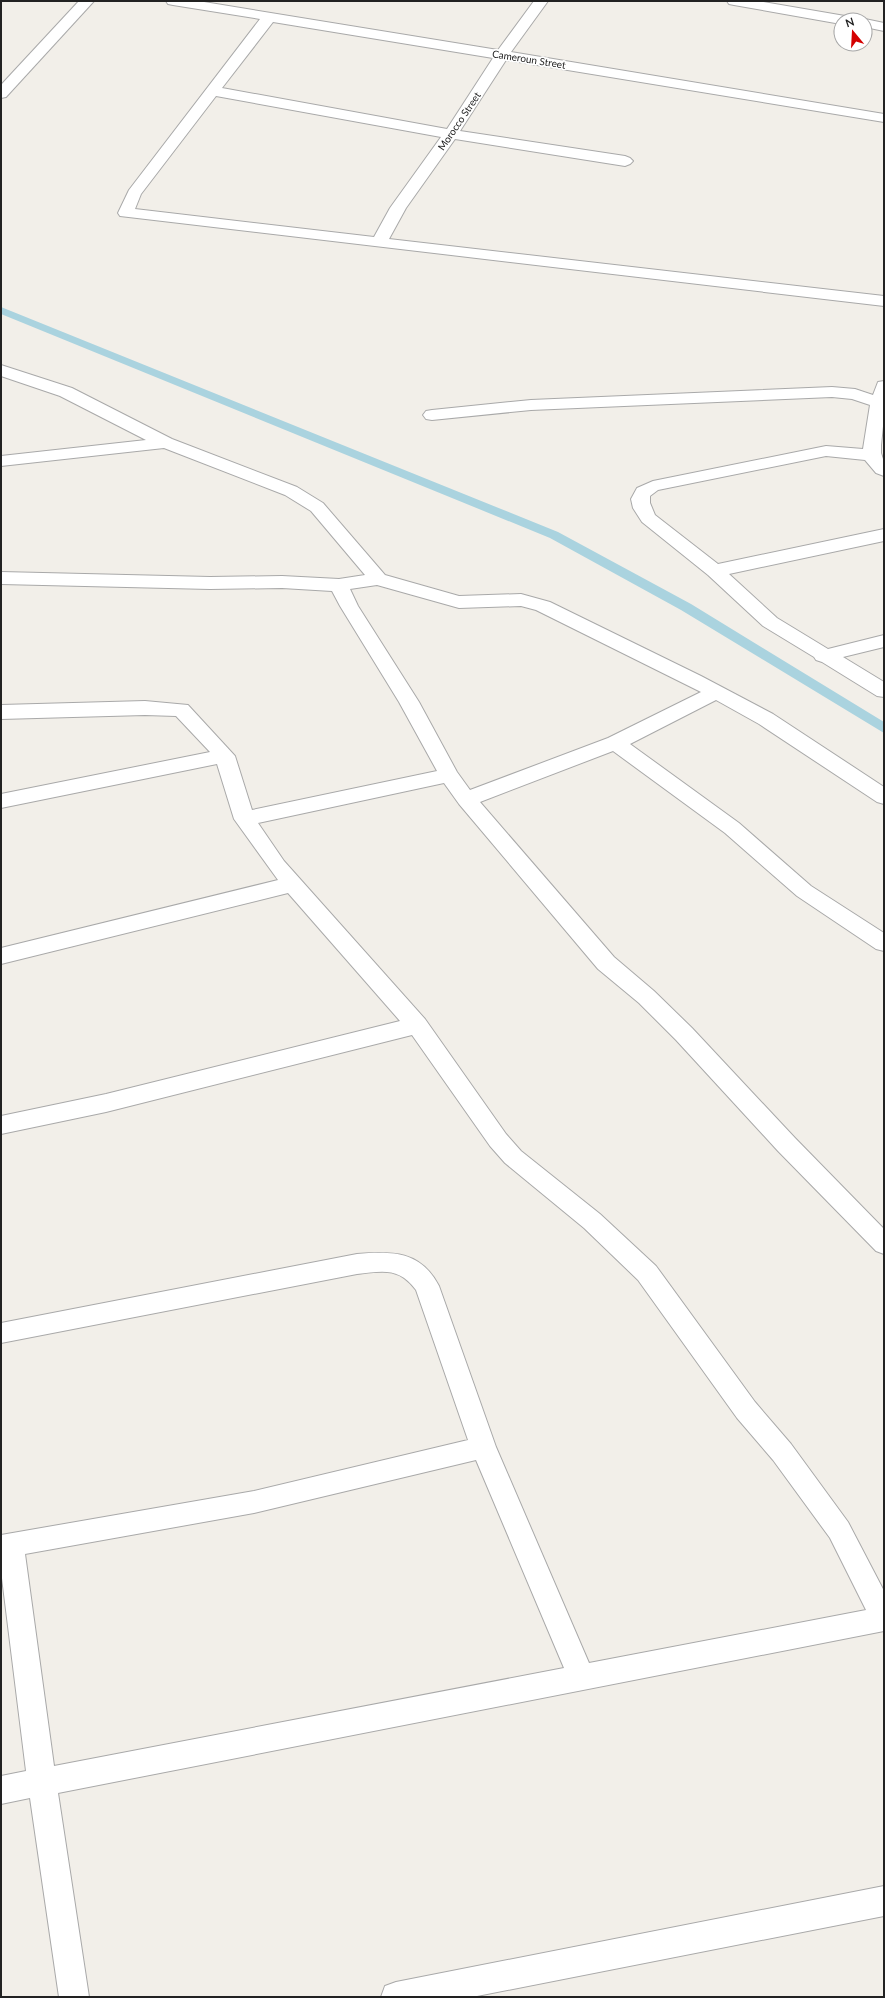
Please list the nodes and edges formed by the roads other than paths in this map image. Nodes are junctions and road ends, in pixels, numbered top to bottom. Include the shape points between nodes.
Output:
1 (87, 1) edge
2 (173, 1) edge
3 (541, 1) edge
4 (734, 1) edge
5 (268, 18) junction
6 (833, 18) edge
7 (873, 25) edge
8 (884, 27) edge
9 (502, 54) junction
10 (211, 92) junction
11 (1, 94) edge
12 (884, 118) edge
13 (451, 134) junction
14 (625, 161) dead end
15 (379, 242) junction
16 (884, 301) edge
17 (1, 370) edge
18 (884, 386) edge
19 (877, 402) junction
20 (432, 415) dead end
21 (166, 443) junction
22 (872, 455) junction
23 (1, 461) edge
24 (884, 471) edge
25 (884, 535) edge
26 (715, 571) junction
27 (1, 578) edge
28 (378, 579) junction
29 (339, 585) junction
30 (884, 641) edge
31 (823, 656) junction
32 (884, 691) edge
33 (716, 692) junction
34 (1, 712) edge
35 (615, 743) junction
36 (226, 756) junction
37 (449, 775) junction
38 (884, 797) edge
39 (466, 799) junction
40 (1, 801) edge
41 (244, 819) junction
42 (293, 884) junction
43 (884, 943) edge
44 (1, 956) edge
45 (417, 1025) junction
46 (1, 1125) edge
47 (884, 1244) edge
48 (1, 1333) edge
49 (483, 1447) junction
50 (6, 1546) edge
51 (884, 1618) edge
52 (581, 1677) junction
53 (42, 1782) junction
54 (1, 1790) edge
55 (884, 1902) edge
56 (74, 1997) edge
57 (396, 1997) edge

1 - 11 street
2 - 5 street, Cameroun Street
3 - 9 street, Morocco Street
4 - 6 street
5 - 9 street, Cameroun Street
5 - 10 street
7 - 8 street
9 - 12 street, Cameroun Street
9 - 13 street, Morocco Street
10 - 13 street
10 - 15 street via 134,193 126,213
13 - 14 street
13 - 15 street, Morocco Street via 398,208
15 - 16 street
17 - 21 street via 66,392
18 - 19 street
19 - 20 street via 855,394 832,392 531,405
19 - 22 street
21 - 23 street
21 - 28 street via 291,491 317,507
22 - 24 street via 879,468
22 - 26 street via 826,451 646,489 640,498 648,518
25 - 26 street
26 - 31 street via 770,622
27 - 29 street
28 - 29 street
28 - 33 street via 459,602 533,602
29 - 37 street
30 - 31 street
31 - 32 street
33 - 35 street
33 - 38 street via 766,719
34 - 36 street via 178,709 188,715
35 - 39 street
35 - 43 street via 732,828 804,891
36 - 40 street
36 - 41 street
37 - 39 street
37 - 41 street
39 - 47 street via 606,963 657,1007 817,1177
41 - 42 street
42 - 44 street
42 - 45 street
45 - 46 street via 343,1041 120,1100
45 - 51 street via 498,1140 513,1157 592,1221 647,1273 746,1410 782,1452 836,1525
48 - 49 street via 351,1265 399,1263 419,1273 427,1286
49 - 50 street via 254,1502
49 - 52 street
50 - 53 street
51 - 52 street
52 - 53 street
53 - 54 street
53 - 56 street
55 - 57 street

